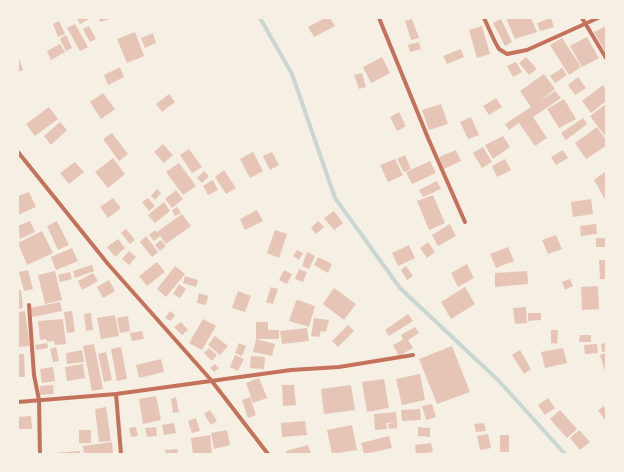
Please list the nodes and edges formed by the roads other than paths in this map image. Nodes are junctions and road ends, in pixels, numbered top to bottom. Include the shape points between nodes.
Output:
1 (379, 18) edge
2 (484, 18) edge
3 (582, 18) edge
4 (598, 18) edge
5 (584, 24) junction
6 (606, 58) edge
7 (18, 152) edge
8 (465, 222) dead end
9 (29, 305) dead end
10 (413, 355) dead end
11 (211, 380) junction
12 (116, 394) junction
13 (39, 400) junction
14 (18, 402) edge
15 (40, 454) edge
16 (121, 454) edge
17 (268, 454) edge

1 - 8 street
2 - 5 street via 495,42 507,54 527,50
3 - 5 street
4 - 5 street
5 - 6 street
7 - 11 street via 108,264
9 - 13 street via 34,375
10 - 11 street via 339,367
11 - 12 street
11 - 17 street
12 - 13 street
12 - 16 street
13 - 14 street
13 - 15 street

